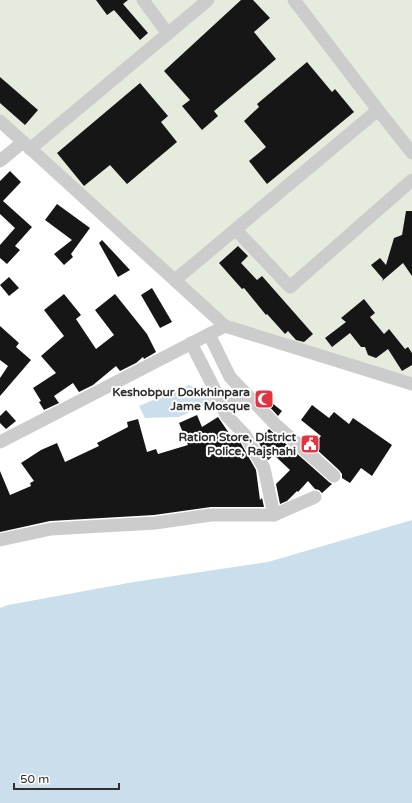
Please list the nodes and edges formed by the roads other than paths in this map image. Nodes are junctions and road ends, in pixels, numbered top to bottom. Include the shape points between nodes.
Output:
1 (143, 0) edge
2 (208, 0) edge
3 (294, 0) edge
4 (168, 34) junction
5 (378, 110) junction
6 (0, 121) edge
7 (26, 145) junction
8 (412, 153) edge
9 (0, 161) edge
10 (412, 180) edge
11 (236, 230) junction
12 (175, 280) junction
13 (225, 326) junction
14 (209, 334) junction
15 (191, 343) junction
16 (412, 384) edge
17 (244, 393) junction
18 (223, 408) junction
19 (0, 442) edge
20 (334, 476) dead end
21 (315, 497) dead end
22 (274, 516) junction
23 (0, 540) edge

1 - 4 street
2 - 4 street
3 - 5 street
4 - 7 street
5 - 8 street
5 - 11 street
6 - 7 street
7 - 9 street
7 - 12 street
10 - 11 street via 290,287
11 - 12 street
12 - 13 street
13 - 14 street
13 - 16 street
14 - 15 street
14 - 17 street via 230,377
15 - 18 street
15 - 19 street
17 - 18 street
17 - 20 street
18 - 22 street via 226,415 245,435 264,468
21 - 22 street
22 - 23 street via 211,515 155,523 51,529

